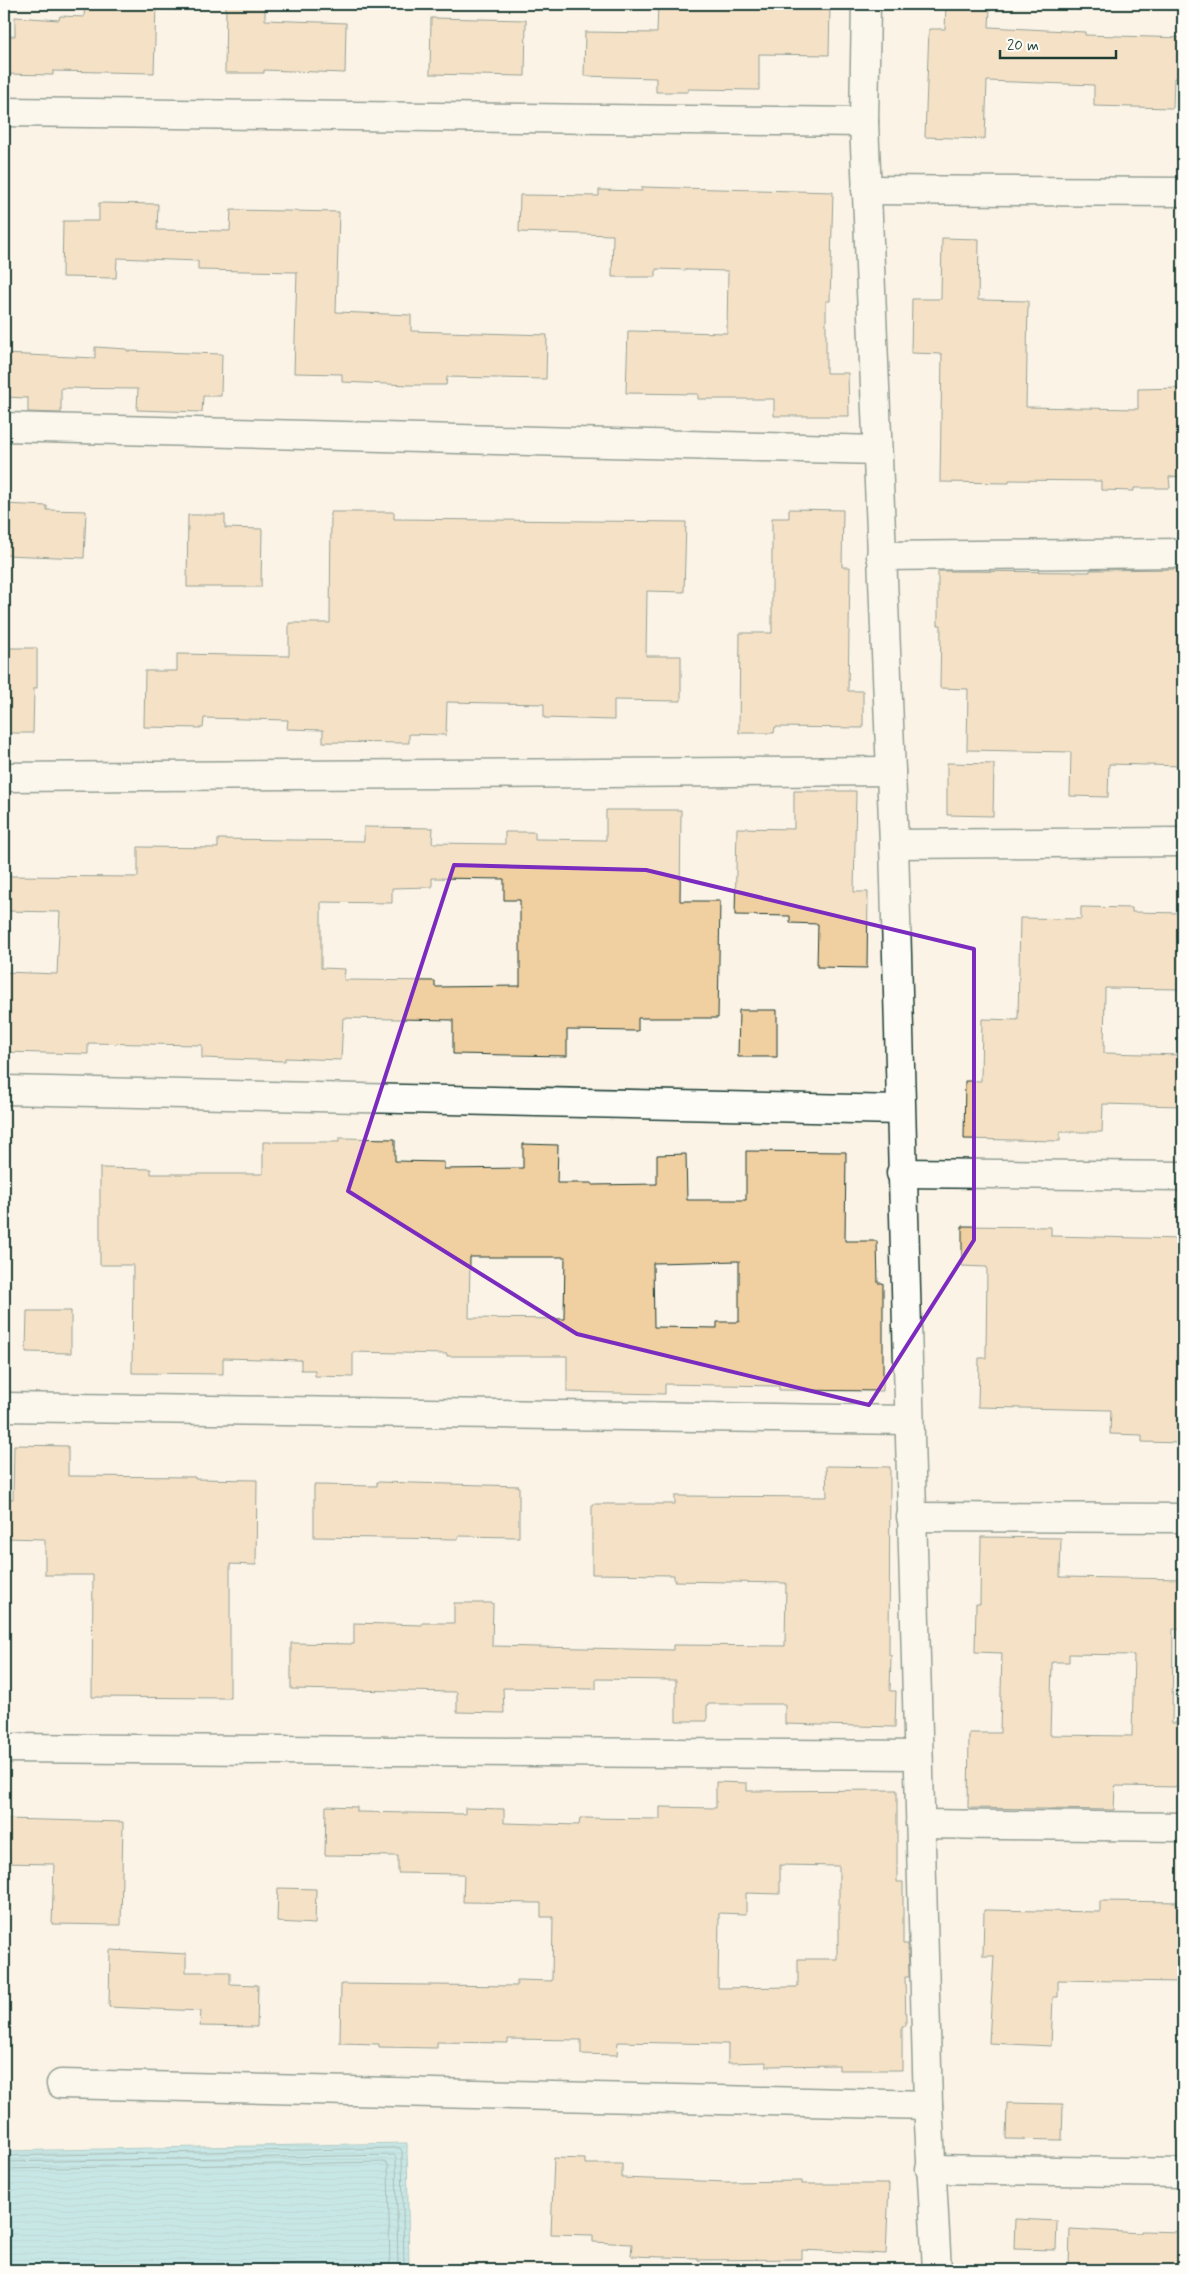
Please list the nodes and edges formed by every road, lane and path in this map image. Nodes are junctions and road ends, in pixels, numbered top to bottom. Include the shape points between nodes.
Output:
1 (866, 4) edge
2 (4, 112) edge
3 (864, 122) junction
4 (866, 190) junction
5 (1183, 192) edge
6 (4, 427) edge
7 (877, 450) junction
8 (1183, 553) edge
9 (881, 556) junction
10 (891, 771) junction
11 (4, 778) edge
12 (1183, 842) edge
13 (894, 844) junction
14 (4, 1090) edge
15 (899, 1110) junction
16 (901, 1173) junction
17 (1183, 1176) edge
18 (4, 1407) edge
19 (908, 1420) junction
20 (911, 1518) junction
21 (1183, 1518) edge
22 (4, 1748) edge
23 (918, 1755) junction
24 (920, 1824) junction
25 (1183, 1827) edge
26 (61, 2084) dead end
27 (928, 2105) junction
28 (930, 2169) junction
29 (1183, 2173) edge
30 (937, 2270) edge

1 - 3 street
2 - 3 street
3 - 4 street
4 - 5 street
4 - 7 street
6 - 7 street
7 - 9 street
8 - 9 street
9 - 10 street
10 - 11 street
10 - 13 street
12 - 13 street
13 - 15 street
14 - 15 street
15 - 16 street
16 - 17 street
16 - 19 street
18 - 19 street
19 - 20 street
20 - 21 street
20 - 23 street
22 - 23 street
23 - 24 street
24 - 25 street
24 - 27 street
26 - 27 street
27 - 28 street
28 - 29 street
28 - 30 street

